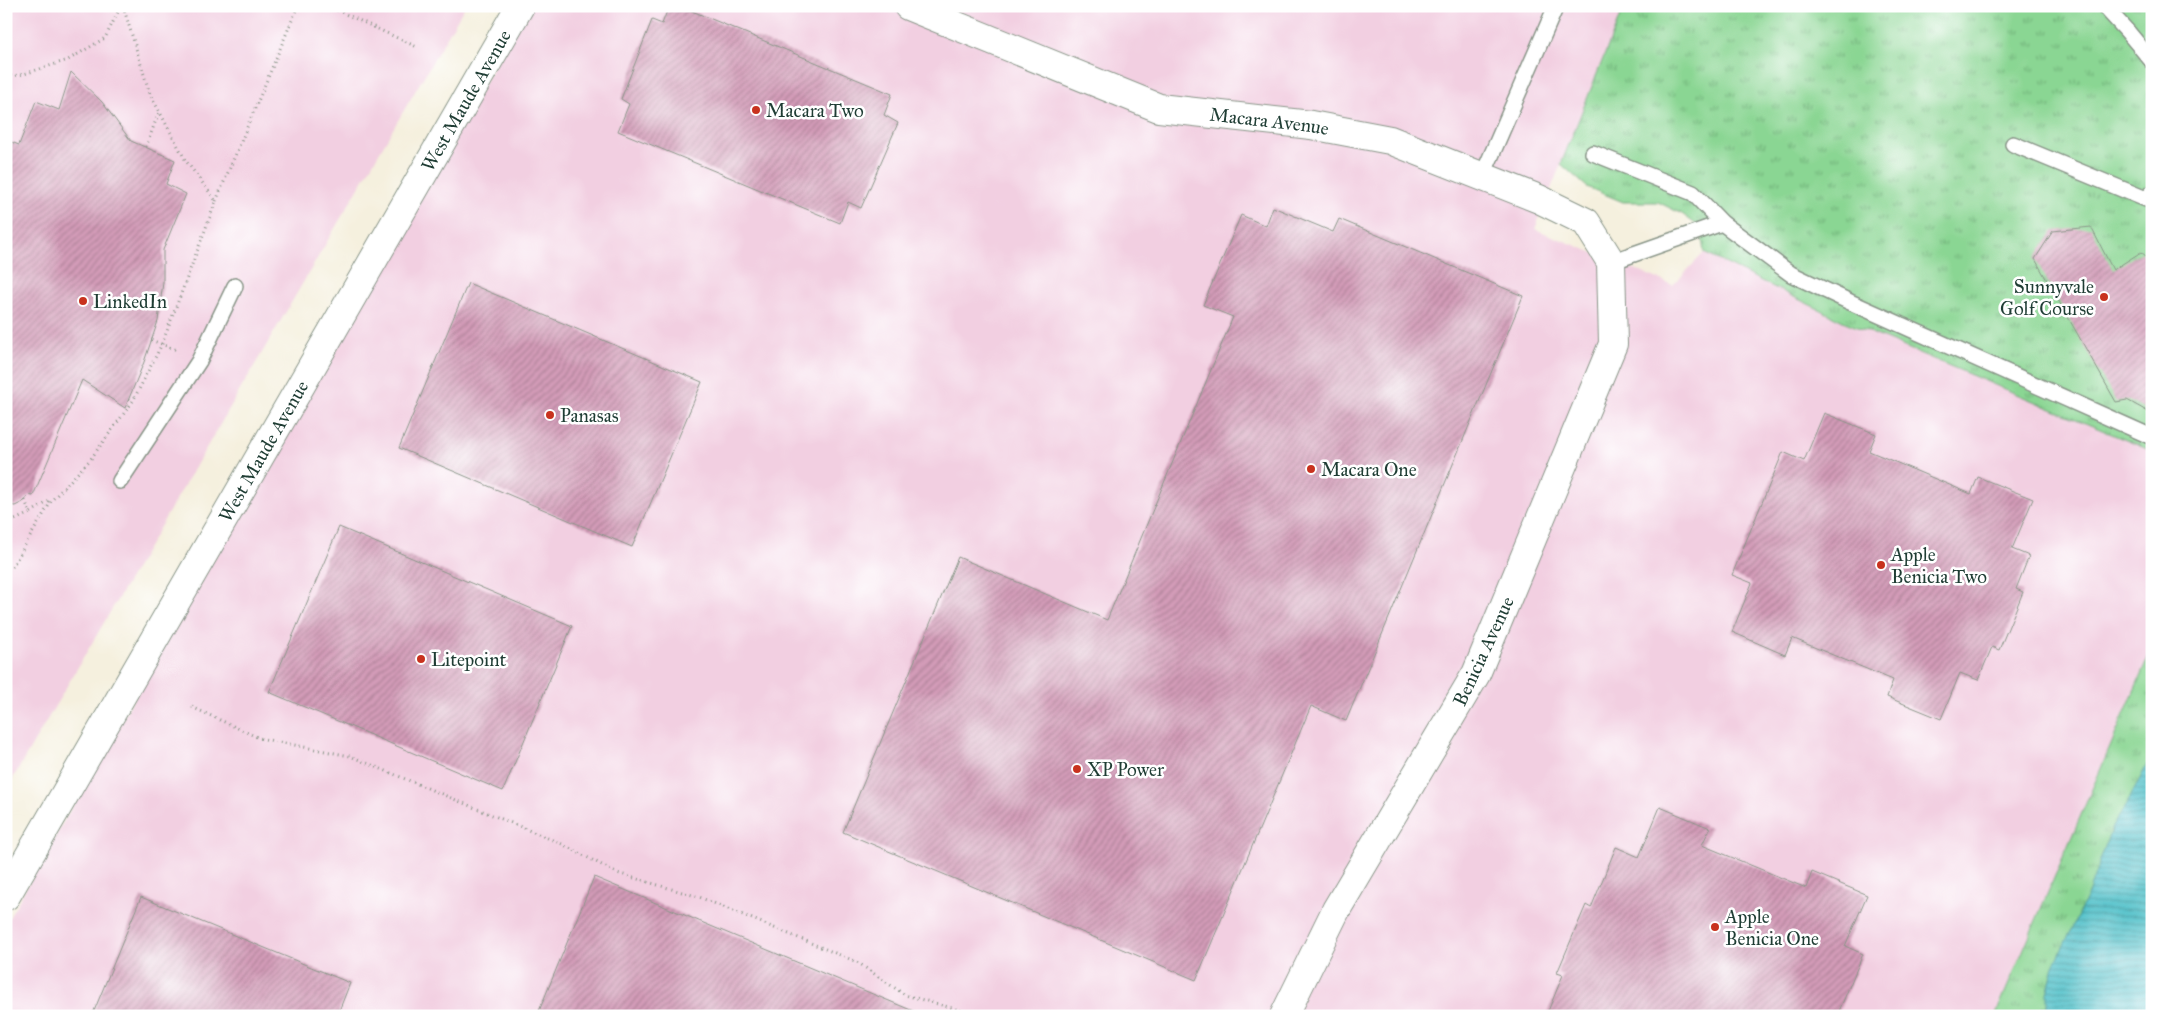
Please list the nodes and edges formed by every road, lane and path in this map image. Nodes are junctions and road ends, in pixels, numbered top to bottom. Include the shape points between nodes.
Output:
1 (122, 6) edge
2 (298, 6) edge
3 (328, 6) edge
4 (520, 6) edge
5 (908, 6) edge
6 (1556, 6) edge
7 (2104, 6) edge
8 (417, 47) dead end
9 (2152, 61) edge
10 (6, 77) edge
11 (159, 112) junction
12 (2014, 144) dead end
13 (146, 148) dead end
14 (1593, 153) dead end
15 (1482, 177) junction
16 (2152, 193) edge
17 (216, 201) junction
18 (1722, 223) junction
19 (1611, 262) junction
20 (235, 286) dead end
21 (152, 340) dead end
22 (162, 344) junction
23 (182, 352) dead end
24 (2152, 436) edge
25 (120, 481) dead end
26 (25, 500) dead end
27 (52, 500) junction
28 (30, 513) junction
29 (6, 524) edge
30 (12, 567) dead end
31 (192, 707) dead end
32 (6, 896) edge
33 (981, 1016) edge
34 (1284, 1016) edge

1 - 10 path via 105,38 68,60
1 - 11 path via 150,94
2 - 17 path
3 - 8 path
4 - 32 street, West Maude Avenue
5 - 15 street, Macara Avenue via 1159,108 1311,125 1390,140
6 - 15 lane
7 - 9 lane
11 - 13 path
11 - 17 path via 186,160
12 - 16 lane via 2146,199
14 - 18 lane via 1693,193
15 - 19 street, Macara Avenue via 1586,222
17 - 22 path
18 - 19 lane
18 - 24 lane via 1792,274
19 - 34 street, Benicia Avenue via 1613,344 1476,674 1336,910
20 - 25 lane via 199,361
21 - 22 path
22 - 23 path
22 - 27 path via 133,401 90,460
26 - 28 path
27 - 28 path
27 - 30 path
28 - 29 path
31 - 33 path via 259,738 350,756 562,844 617,873 699,897 857,962 905,994

